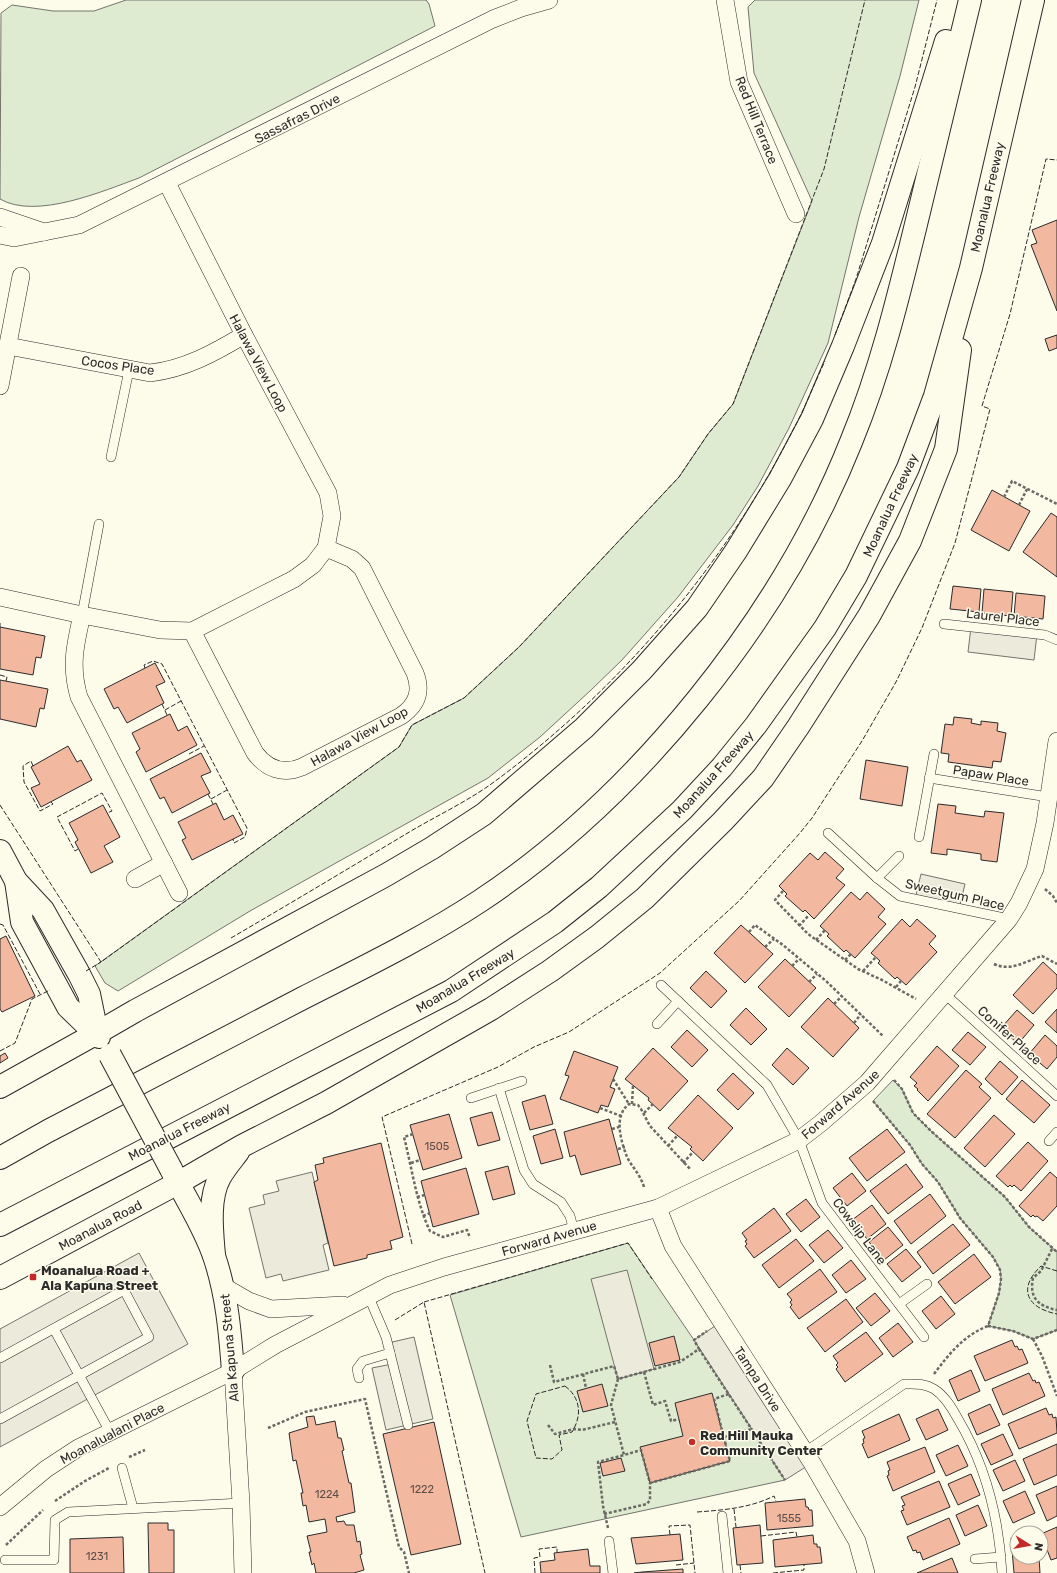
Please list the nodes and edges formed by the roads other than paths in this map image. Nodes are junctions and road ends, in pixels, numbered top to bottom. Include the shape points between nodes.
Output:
1 (549, 0) edge
2 (725, 0) edge
3 (960, 0) edge
4 (970, 0) edge
5 (1033, 0) edge
6 (1040, 0) edge
7 (1010, 95) junction
8 (167, 183) junction
9 (796, 214) dead end
10 (0, 217) edge
11 (44, 232) junction
12 (0, 235) edge
13 (971, 268) junction
14 (21, 276) dead end
15 (244, 335) junction
16 (8, 346) junction
17 (130, 370) junction
18 (0, 386) edge
19 (111, 457) dead end
20 (99, 524) dead end
21 (326, 548) junction
22 (0, 596) edge
23 (82, 615) junction
24 (944, 624) dead end
25 (192, 631) junction
26 (1057, 640) edge
27 (1056, 752) edge
28 (934, 754) dead end
29 (929, 778) junction
30 (1048, 798) junction
31 (828, 833) dead end
32 (919, 837) dead end
33 (0, 852) edge
34 (899, 856) dead end
35 (164, 863) junction
36 (877, 878) junction
37 (135, 879) dead end
38 (8, 887) edge
39 (179, 893) dead end
40 (1009, 920) junction
41 (661, 985) dead end
42 (946, 995) junction
43 (678, 1001) junction
44 (657, 1024) dead end
45 (97, 1033) junction
46 (522, 1081) dead end
47 (0, 1087) edge
48 (499, 1088) junction
49 (1057, 1096) edge
50 (471, 1098) dead end
51 (1057, 1132) edge
52 (798, 1140) junction
53 (1049, 1141) dead end
54 (242, 1146) junction
55 (0, 1158) edge
56 (175, 1176) junction
57 (658, 1208) junction
58 (0, 1224) edge
59 (574, 1231) junction
60 (214, 1255) junction
61 (0, 1278) edge
62 (927, 1284) dead end
63 (223, 1286) junction
64 (368, 1295) junction
65 (351, 1304) junction
66 (899, 1304) junction
67 (54, 1329) junction
68 (924, 1337) dead end
69 (390, 1353) junction
70 (0, 1358) edge
71 (232, 1371) junction
72 (79, 1375) junction
73 (359, 1378) dead end
74 (0, 1419) edge
75 (408, 1425) dead end
76 (110, 1432) junction
77 (805, 1452) junction
78 (123, 1464) road end
79 (241, 1503) junction
80 (0, 1507) edge
81 (133, 1508) junction
82 (722, 1516) dead end
83 (609, 1540) road end
84 (1001, 1557) junction
85 (975, 1559) dead end
86 (6, 1560) dead end
87 (243, 1573) edge
88 (613, 1573) edge
89 (728, 1573) edge
90 (866, 1573) edge
91 (1002, 1573) edge

1 - 8 street, Sassafras Drive via 493,19
2 - 9 street, Red Hill Terrace via 739,82
3 - 45 main road via 883,243 815,412 780,479 697,608 642,670 584,728 484,814 386,875
4 - 55 main road via 887,342 850,446 792,562 732,656 693,705 610,794 567,834 522,871 478,902 380,958
5 - 7 main road, Moanalua Freeway
6 - 7 main road
7 - 13 main road, Moanalua Freeway
8 - 11 street, Sassafras Drive via 79,225
8 - 15 street, Halawa View Loop
10 - 11 street
11 - 12 street, Sassafras Drive via 14,238
13 - 54 main road, Moanalua Road via 946,449 910,541 869,616 763,778 645,898 550,972 491,1009 333,1099
13 - 58 main road, Moanalua Freeway via 935,396 908,468 856,576 797,669 756,725 682,810 599,887 555,922 451,991
14 - 16 street
15 - 17 street, Cocos Place via 178,368 150,372
15 - 21 street, Halawa View Loop via 328,493 332,516
16 - 17 street, Cocos Place
16 - 18 street
17 - 19 lane
20 - 23 lane
21 - 25 street, Halawa View Loop via 313,565 294,579
21 - 25 street, Halawa View Loop via 352,559 362,568 416,673 416,700 401,716 302,767 287,771 272,769 255,753
22 - 23 street, Halawa View Loop
23 - 25 street, Halawa View Loop via 160,630
23 - 35 street via 73,661 78,697
24 - 26 lane, Laurel Place via 1045,635
27 - 30 street, Forward Avenue
28 - 29 lane
29 - 30 lane, Papaw Place
29 - 32 lane
30 - 40 street, Forward Avenue via 1034,869
31 - 36 lane, Sweetgum Place
33 - 38 main road, Ala Kapuna Street
34 - 36 lane, Sweetgum Place
35 - 37 street
35 - 39 street
36 - 40 lane, Sweetgum Place via 900,896
38 - 45 main road, Ala Kapuna Street via 22,922 68,1006
40 - 42 street, Forward Avenue
41 - 43 lane, Cowslip Lane
42 - 49 lane, Conifer Place
42 - 52 street, Forward Avenue via 867,1083
43 - 44 lane
43 - 52 lane, Cowslip Lane via 767,1085
45 - 47 main road
45 - 56 main road, Ala Kapuna Street, bridge
46 - 48 lane
48 - 50 lane
48 - 59 lane via 524,1170 533,1184 560,1202 570,1216
51 - 53 lane
52 - 57 street, Forward Avenue
52 - 66 lane, Cowslip Lane via 822,1203
54 - 56 main road, Moanalua Road
54 - 60 main road via 219,1179 214,1198 211,1219
56 - 60 main road, Ala Kapuna Street
56 - 61 main road, Moanalua Road
57 - 59 street, Forward Avenue
57 - 77 street, Tampa Drive via 673,1246
59 - 64 street, Forward Avenue via 444,1268 390,1285
60 - 63 main road, Ala Kapuna Street
62 - 66 lane
63 - 65 street, Forward Avenue via 249,1301 271,1309
63 - 71 main road, Ala Kapuna Street via 230,1331
64 - 65 street, Forward Avenue
64 - 69 lane
65 - 71 street, Forward Avenue
66 - 68 lane, Cowslip Lane
67 - 70 lane
67 - 72 lane
67 - 72 lane via 124,1290 149,1336
69 - 73 lane via 363,1361 357,1369
69 - 75 lane
71 - 76 street, Moanalualani Place
71 - 79 street, Ala Kapuna Street
72 - 74 lane
72 - 76 lane
76 - 80 street, Moanalualani Place via 78,1448 46,1469
77 - 84 lane via 904,1384 920,1383 934,1389 948,1402 978,1458 1000,1534
77 - 90 street, Tampa Drive via 857,1541
78 - 81 lane
79 - 81 lane
79 - 87 street, Ala Kapuna Street
81 - 86 lane via 68,1512 55,1520 54,1560
82 - 89 lane
83 - 88 lane
84 - 85 lane
84 - 91 lane

